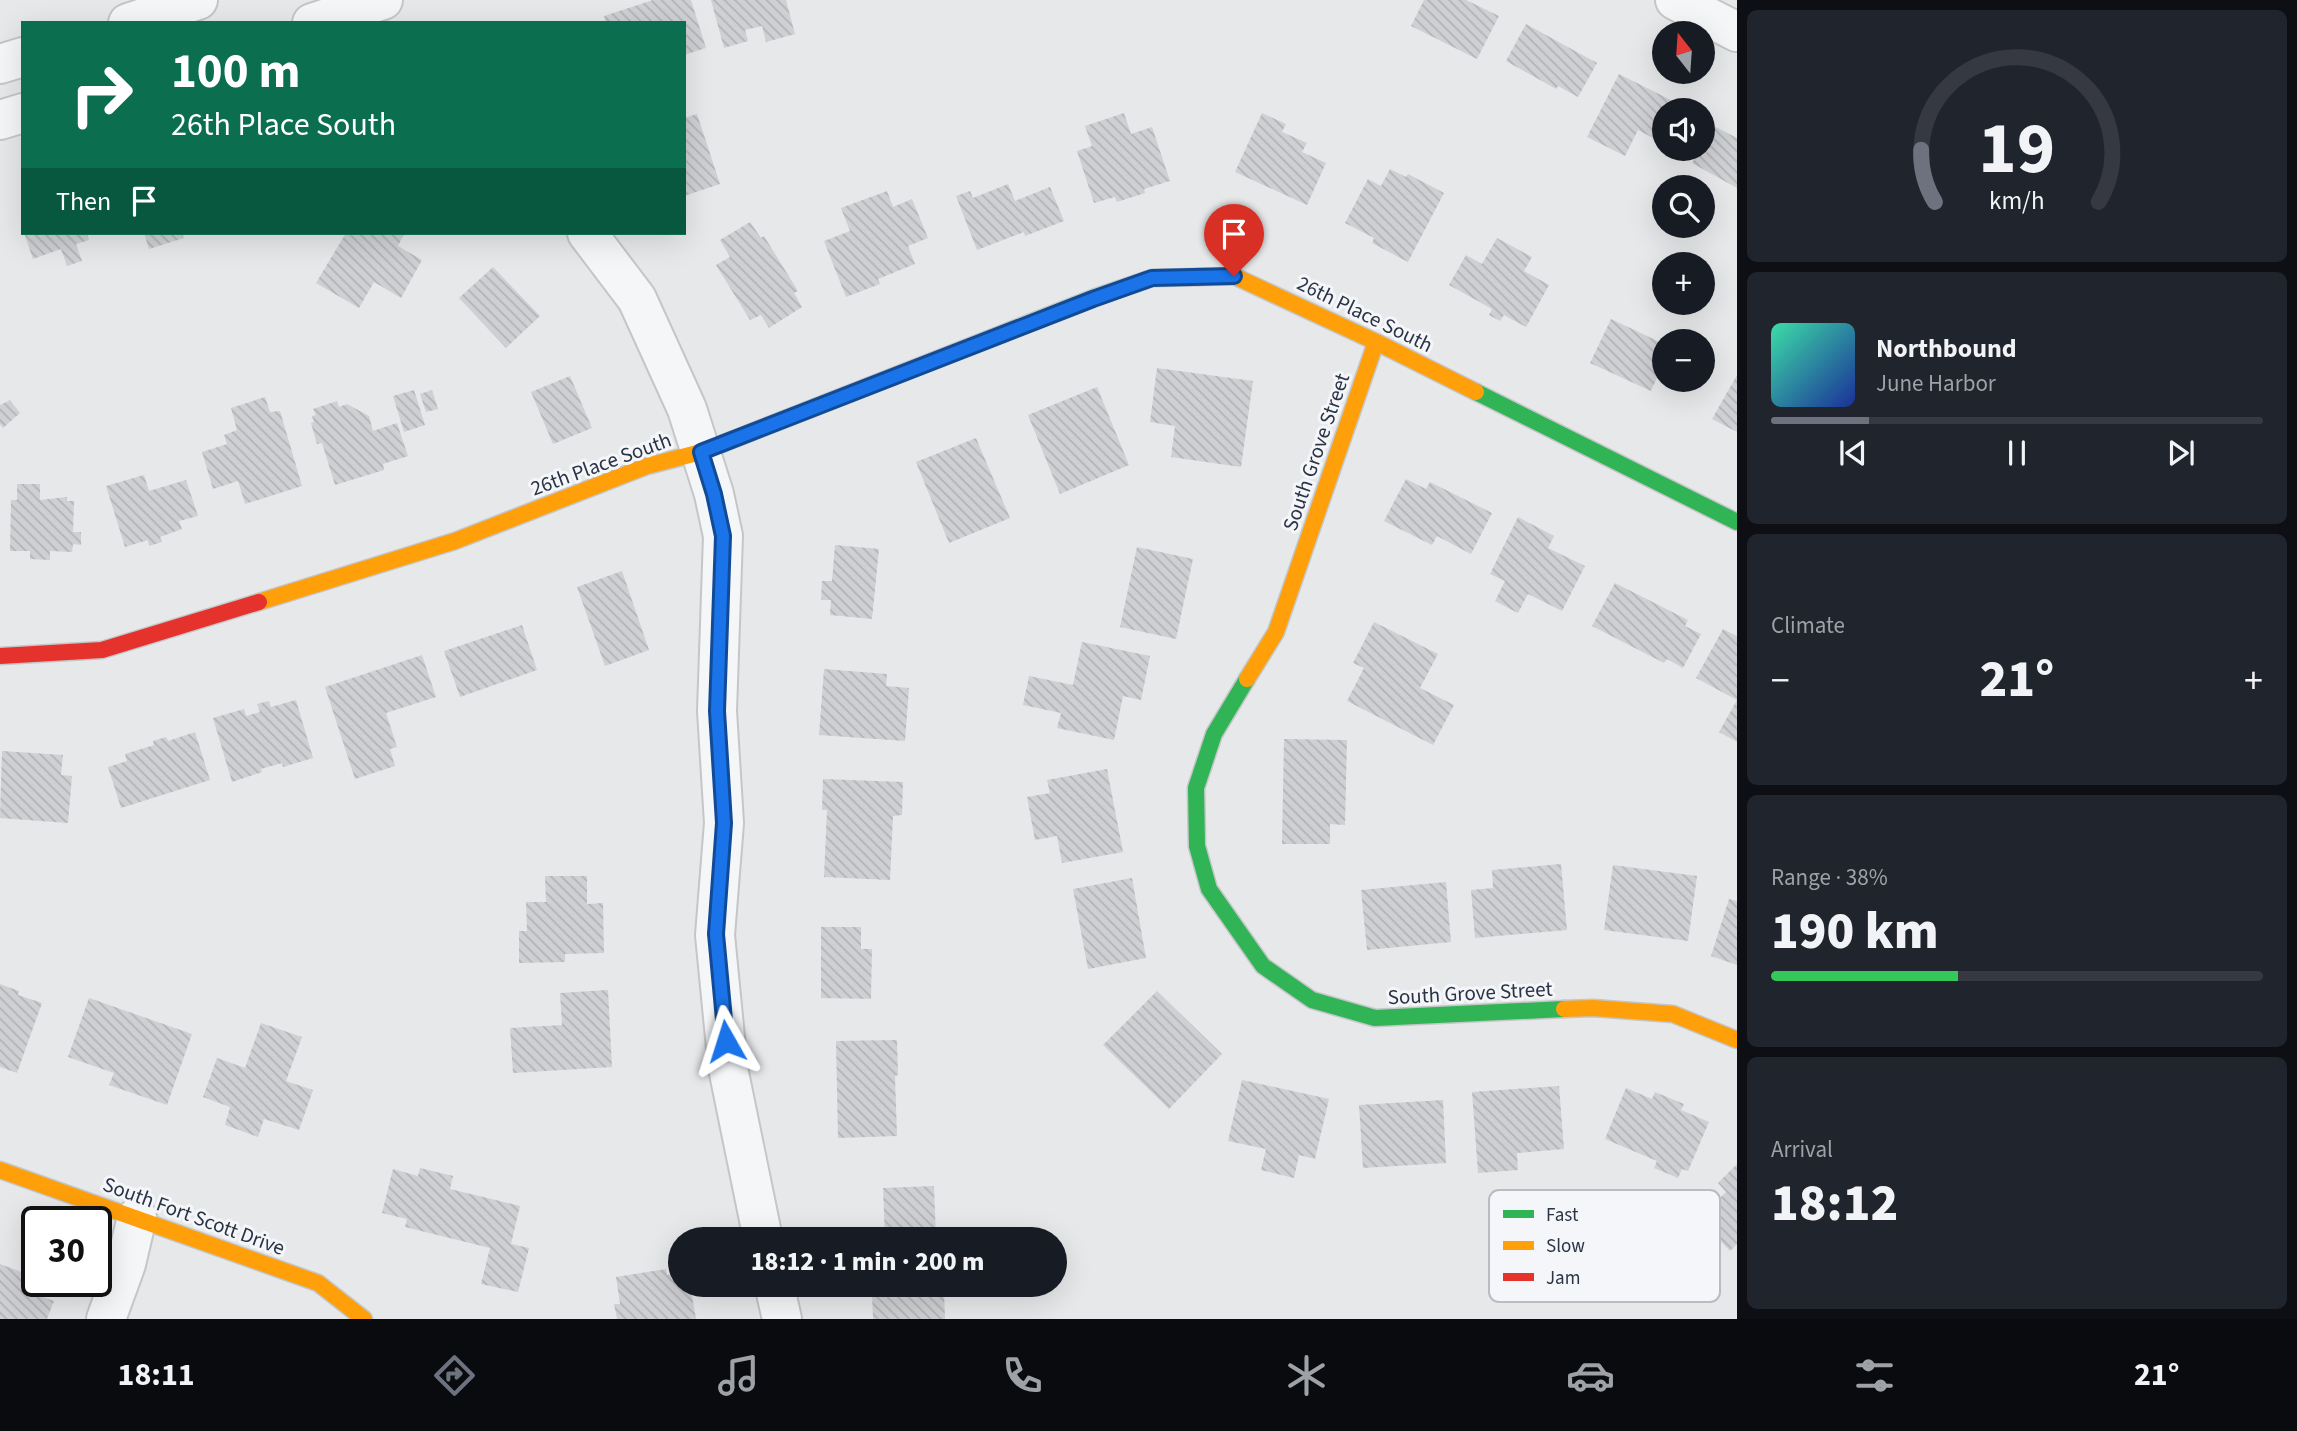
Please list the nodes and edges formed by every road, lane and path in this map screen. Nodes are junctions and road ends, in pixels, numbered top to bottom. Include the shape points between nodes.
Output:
1 (198, 0) edge
2 (1675, 0) edge
3 (365, 8) edge
4 (134, 21) edge
5 (319, 21) edge
6 (1737, 32) edge
7 (21, 58) edge
8 (0, 64) edge
9 (21, 114) edge
10 (0, 120) edge
11 (589, 235) edge
12 (1376, 342) junction
13 (701, 452) junction
14 (1737, 522) edge
15 (0, 656) edge
16 (1737, 1040) edge
17 (0, 1170) edge
18 (137, 1217) junction
19 (761, 1227) edge
20 (777, 1297) edge
21 (106, 1319) edge
22 (364, 1319) edge
23 (782, 1319) edge

1 - 4 street
2 - 6 street
3 - 5 street
7 - 8 street
9 - 10 street
11 - 13 street via 637,299 687,409
12 - 13 street, 26th Place South via 1234,276 1152,278
12 - 14 street, 26th Place South
12 - 16 street, South Grove Street via 1276,632 1214,734 1196,788 1197,846 1209,889 1263,966 1312,1000 1374,1018 1593,1008 1673,1014
13 - 15 street, 26th Place South via 647,466 455,541 102,650
13 - 19 street via 723,536 717,711 724,823 716,934 729,1068
17 - 18 street, South Fort Scott Drive
18 - 21 street
18 - 22 street, South Fort Scott Drive via 318,1283
20 - 23 street

